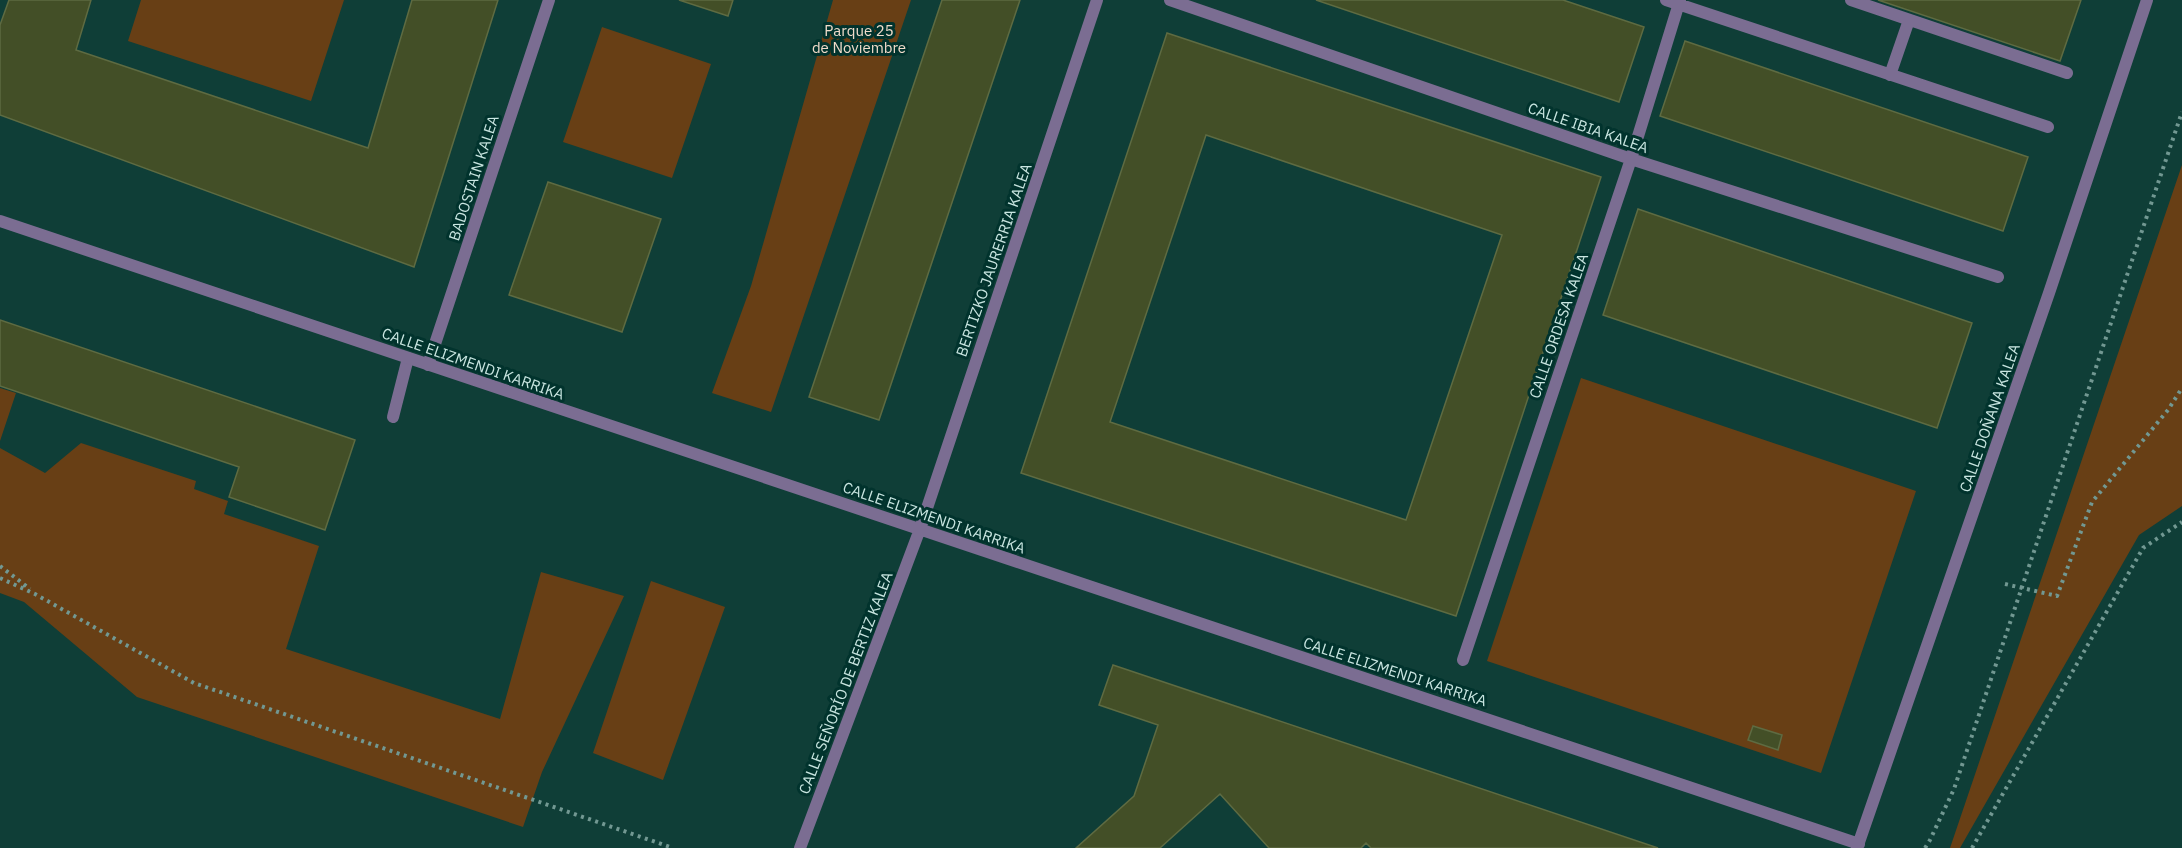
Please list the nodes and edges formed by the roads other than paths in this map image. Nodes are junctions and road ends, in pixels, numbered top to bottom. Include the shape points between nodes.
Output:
1 (549, 0) edge
2 (1097, 0) edge
3 (1170, 0) edge
4 (1666, 0) edge
5 (1851, 0) edge
6 (2147, 0) edge
7 (1679, 2) edge
8 (1909, 20) junction
9 (2067, 73) dead end
10 (1890, 75) junction
11 (2048, 127) dead end
12 (1631, 159) junction
13 (0, 221) edge
14 (1998, 277) dead end
15 (408, 358) junction
16 (428, 364) junction
17 (393, 417) dead end
18 (920, 529) junction
19 (1463, 660) dead end
20 (1858, 846) edge
21 (800, 848) edge

1 - 16 street, BADOSTAIN KALEA
2 - 18 street, BERTIZKO JAURERRIA KALEA
3 - 12 street, CALLE IBIA KALEA
4 - 7 street
5 - 8 street
6 - 20 street, CALLE DOÑANA KALEA
7 - 10 street
7 - 12 street, CALLE ORDESA KALEA
8 - 9 street
8 - 10 street
10 - 11 street
12 - 14 street, CALLE IBIA KALEA
12 - 19 street, CALLE ORDESA KALEA
13 - 15 street, CALLE ELIZMENDI KARRIKA
15 - 16 street, CALLE ELIZMENDI KARRIKA
15 - 17 street
16 - 18 street, CALLE ELIZMENDI KARRIKA
18 - 20 street, CALLE ELIZMENDI KARRIKA
18 - 21 street, CALLE SEÑORÍO DE BERTIZ KALEA

